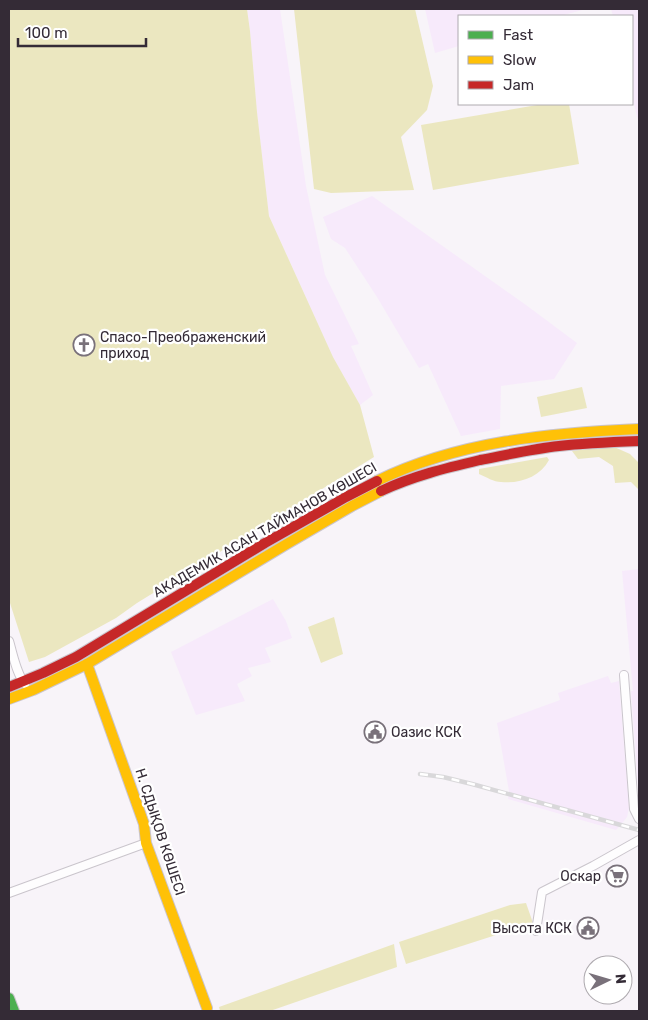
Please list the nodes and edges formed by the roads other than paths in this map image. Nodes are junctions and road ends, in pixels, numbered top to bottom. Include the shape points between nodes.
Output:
1 (639, 429) edge
2 (639, 440) edge
3 (160, 613) junction
4 (9, 641) edge
5 (87, 664) junction
6 (624, 675) dead end
7 (23, 682) junction
8 (9, 688) edge
9 (33, 690) junction
10 (9, 699) edge
11 (639, 819) edge
12 (639, 840) edge
13 (146, 843) junction
14 (9, 893) edge
15 (536, 930) dead end
16 (9, 998) edge
17 (207, 1008) dead end
18 (14, 1011) edge

1 - 3 main road, АКАДЕМИК АСАН ТАЙМАНОВ КӨШЕСІ via 517,439 414,464 372,483 284,532
2 - 3 main road, АКАДЕМИК АСАН ТАЙМАНОВ КӨШЕСІ via 518,452 416,477 352,506
3 - 5 main road, АКАДЕМИК АСАН ТАЙМАНОВ КӨШЕСІ
3 - 7 main road, АКАДЕМИК АСАН ТАЙМАНОВ КӨШЕСІ
4 - 7 street
5 - 9 main road, АКАДЕМИК АСАН ТАЙМАНОВ КӨШЕСІ
5 - 13 main road, Н. СДЫҚОВ КӨШЕСІ via 144,824
6 - 11 street via 634,809
7 - 8 main road, АКАДЕМИК АСАН ТАЙМАНОВ КӨШЕСІ
7 - 9 street
9 - 10 main road, АКАДЕМИК АСАН ТАЙМАНОВ КӨШЕСІ
12 - 15 street via 542,892
13 - 14 street
13 - 17 main road, Н. СДЫҚОВ КӨШЕСІ
16 - 18 main road

